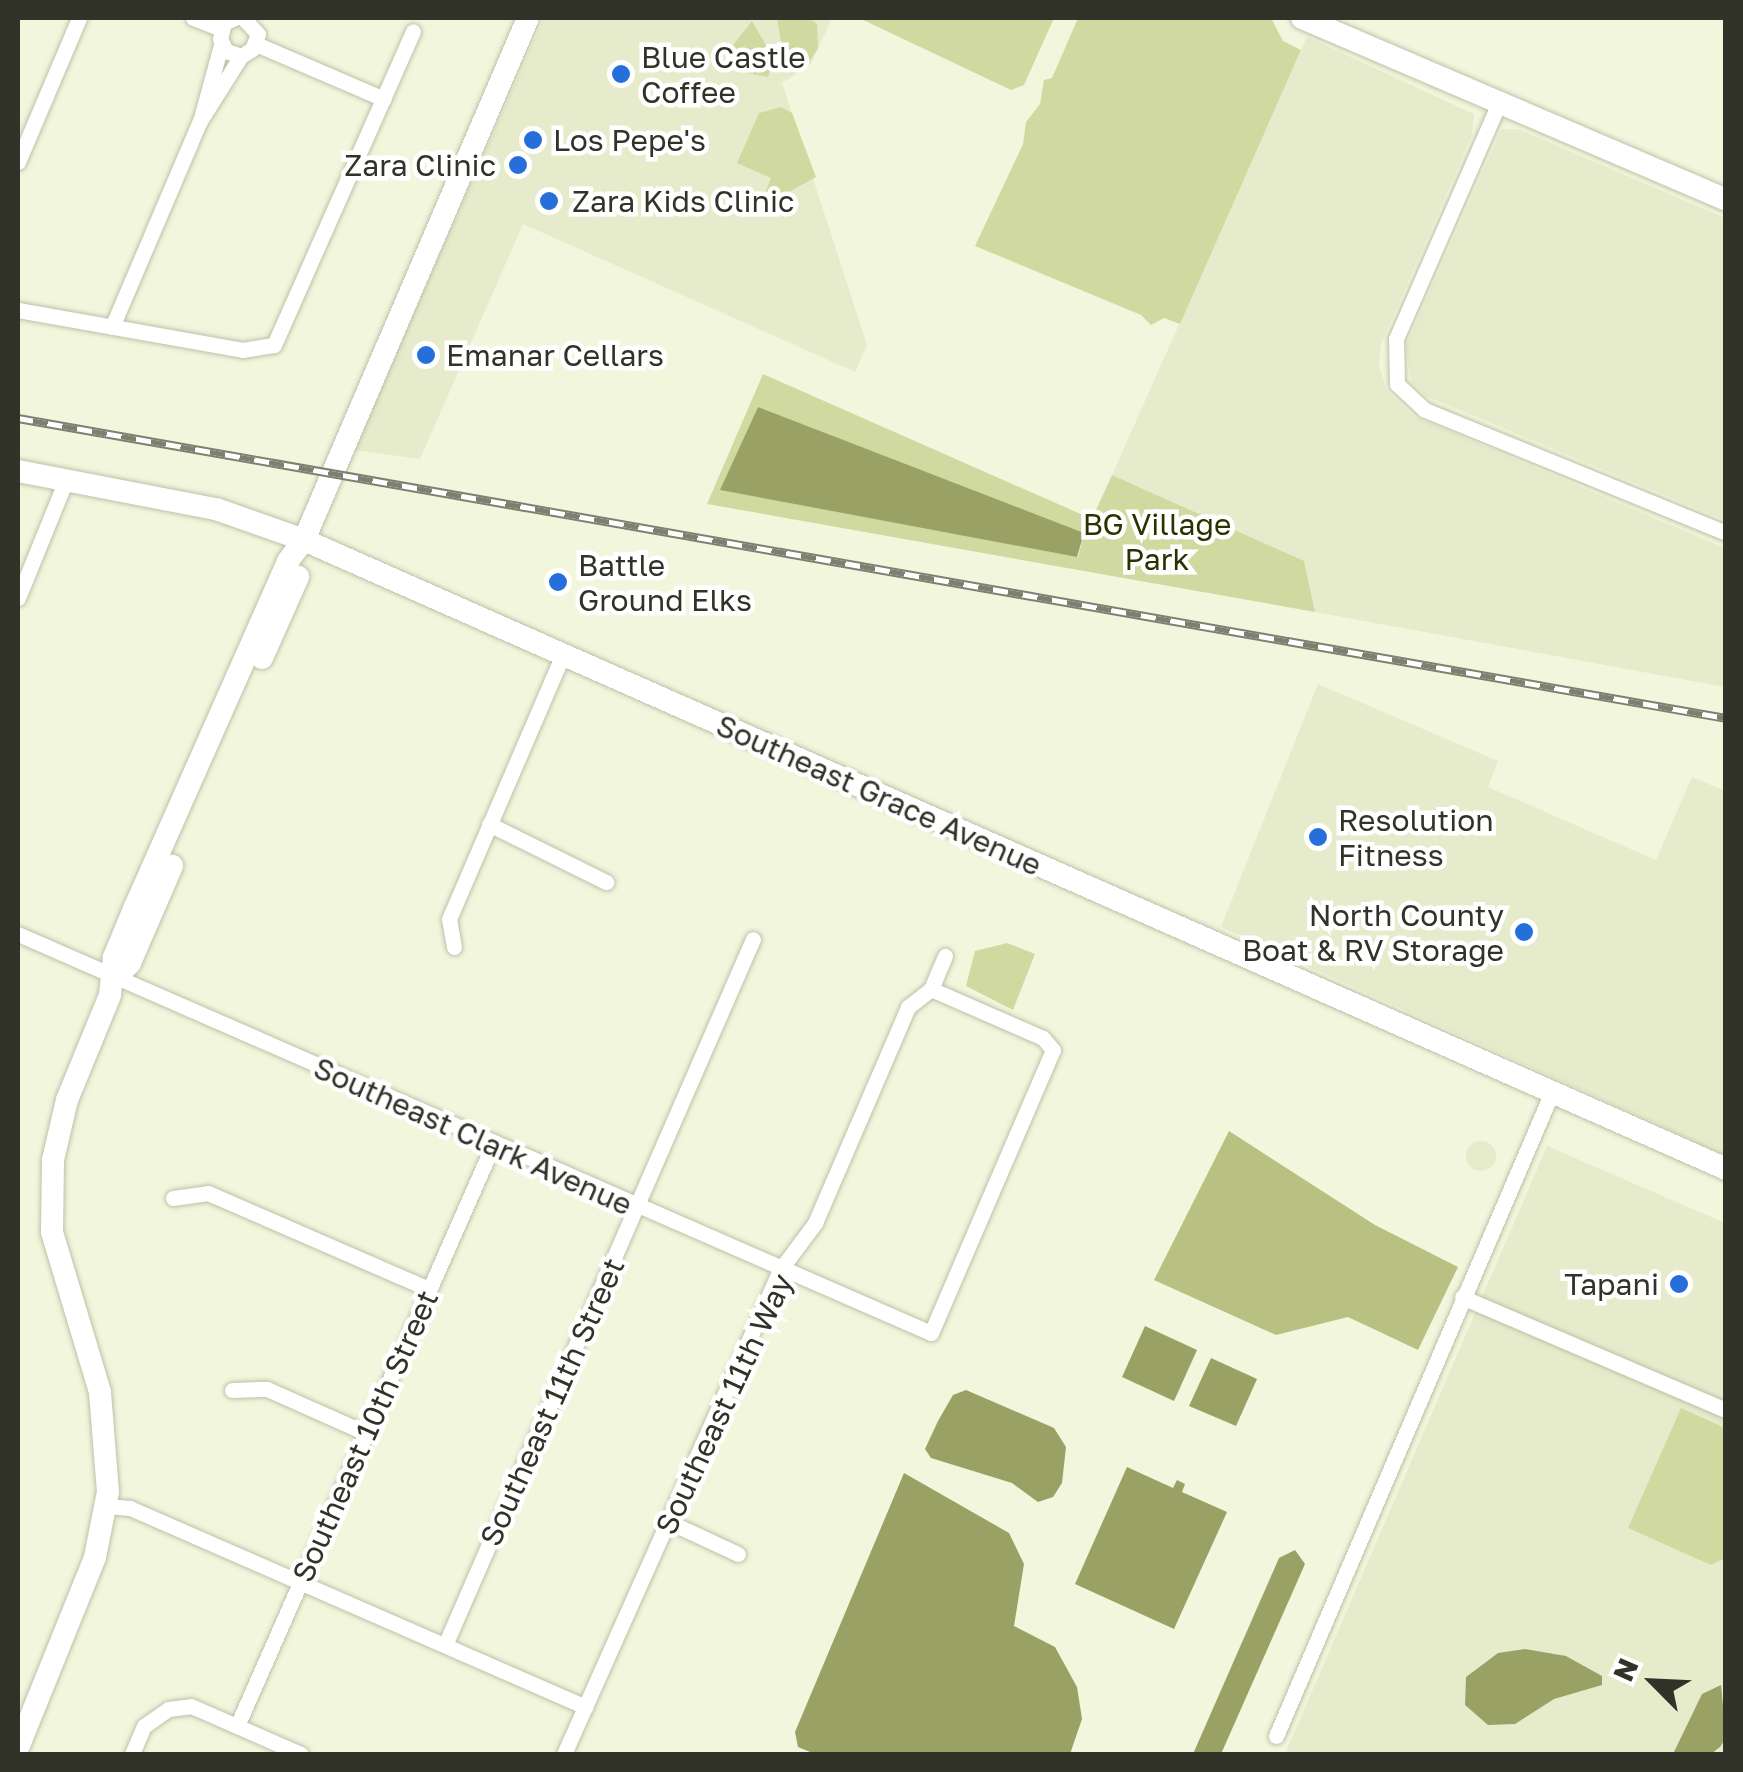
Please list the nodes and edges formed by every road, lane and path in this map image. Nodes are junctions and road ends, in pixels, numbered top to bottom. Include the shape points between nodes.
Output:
1 (79, 18) edge
2 (193, 18) edge
3 (235, 18) edge
4 (528, 18) edge
5 (1302, 18) edge
6 (251, 20) edge
7 (413, 30) dead end
8 (221, 37) junction
9 (256, 44) junction
10 (241, 56) junction
11 (384, 99) junction
12 (1499, 103) junction
13 (200, 121) junction
14 (18, 162) edge
15 (1726, 200) edge
16 (18, 310) edge
17 (112, 326) junction
18 (18, 471) edge
19 (66, 480) junction
20 (1726, 533) edge
21 (304, 540) junction
22 (18, 598) edge
23 (563, 654) junction
24 (489, 824) junction
25 (606, 882) dead end
26 (18, 934) edge
27 (754, 939) dead end
28 (454, 947) dead end
29 (946, 956) dead end
30 (115, 978) junction
31 (932, 989) junction
32 (1552, 1092) junction
33 (493, 1145) junction
34 (1726, 1169) edge
35 (173, 1198) dead end
36 (638, 1209) junction
37 (780, 1270) junction
38 (430, 1289) junction
39 (1462, 1297) junction
40 (232, 1390) dead end
41 (1726, 1410) edge
42 (366, 1432) junction
43 (107, 1506) junction
44 (669, 1522) junction
45 (738, 1554) dead end
46 (301, 1582) junction
47 (444, 1645) junction
48 (585, 1707) junction
49 (238, 1726) junction
50 (1276, 1736) dead end
51 (18, 1748) edge
52 (132, 1754) edge
53 (301, 1754) edge
54 (564, 1754) edge

1 - 14 street
2 - 8 street
3 - 8 street
4 - 21 street
5 - 12 street
6 - 9 street
7 - 11 street
8 - 10 street
8 - 13 street
9 - 10 street
9 - 11 street
10 - 13 street
11 - 17 street via 284,332 269,348 242,350
12 - 15 street
12 - 20 street via 1393,346 1397,384 1425,410
13 - 17 street
16 - 17 street
18 - 19 street, Southeast Grace Avenue
19 - 21 street, Southeast Grace Avenue via 216,508
19 - 22 street
21 - 23 street, Southeast Grace Avenue
21 - 30 street via 288,560 134,909 114,957
23 - 24 street
23 - 32 street, Southeast Grace Avenue
24 - 25 street
24 - 28 street via 448,919
26 - 30 street, Southeast Clark Avenue
27 - 36 street, Southeast 11th Street
29 - 31 street, Southeast 11th Way
30 - 33 street, Southeast Clark Avenue
30 - 43 street via 63,1112 50,1205 58,1268 104,1412
31 - 37 street, Southeast 11th Way via 908,1008 815,1222
31 - 37 street, Southeast Clark Avenue via 1042,1038 1052,1050 1052,1064 930,1333
32 - 34 street, Southeast Grace Avenue
32 - 39 street
33 - 36 street, Southeast Clark Avenue
33 - 38 street, Southeast 10th Street
35 - 38 street via 208,1193
36 - 37 street, Southeast Clark Avenue
36 - 47 street, Southeast 11th Street
37 - 44 street, Southeast 11th Way
38 - 42 street, Southeast 10th Street
39 - 41 street
39 - 50 street
40 - 42 street via 267,1388
42 - 46 street, Southeast 10th Street
43 - 46 street via 130,1508
43 - 51 street via 89,1574
44 - 45 street
44 - 48 street, Southeast 11th Way
46 - 47 street
46 - 49 street, Southeast 10th Street
47 - 48 street
48 - 54 street, Southeast 11th Way
49 - 52 street via 191,1706 168,1709 144,1726
49 - 53 street

